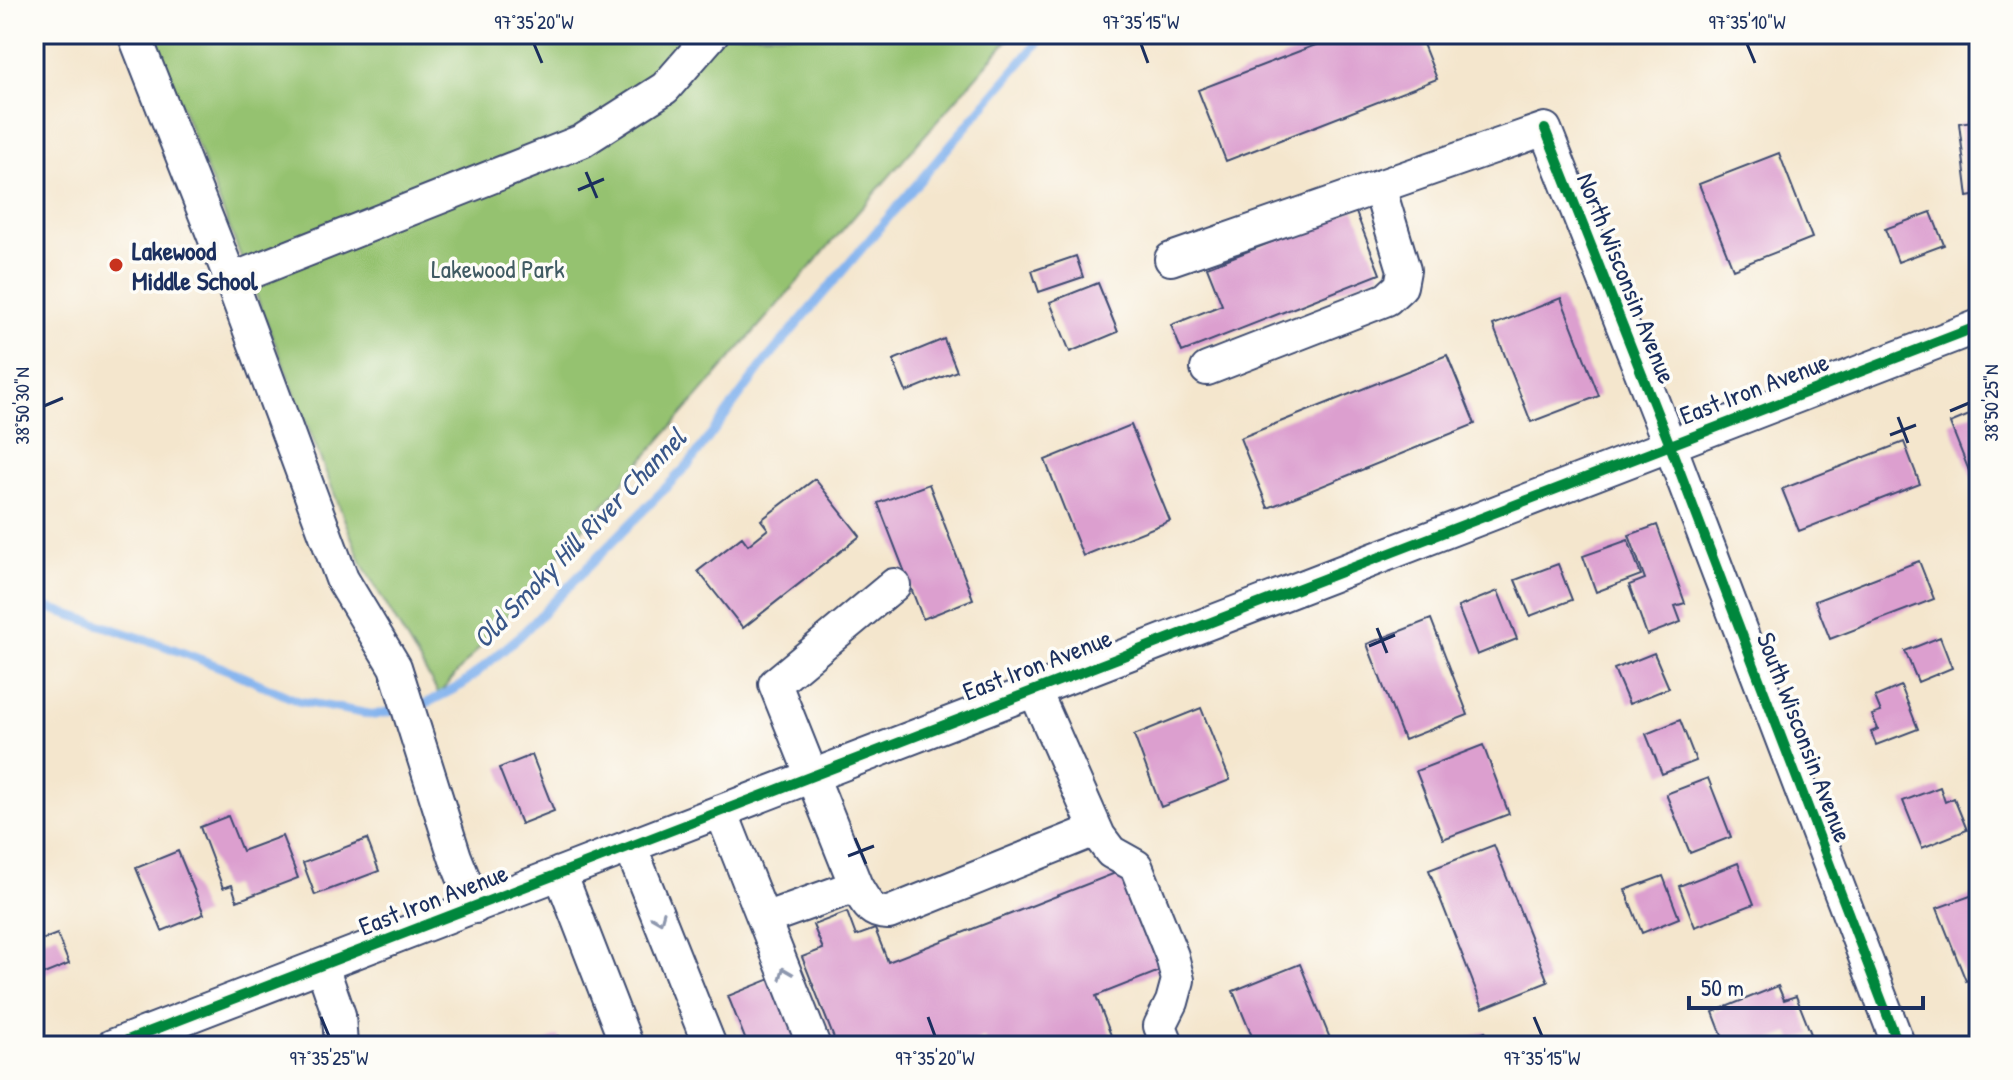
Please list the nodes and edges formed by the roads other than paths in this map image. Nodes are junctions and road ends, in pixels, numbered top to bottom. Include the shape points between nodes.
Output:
1 (134, 34) edge
2 (712, 34) edge
3 (1379, 187) junction
4 (1171, 259) dead end
5 (231, 280) junction
6 (1979, 326) edge
7 (1207, 369) dead end
8 (1669, 443) junction
9 (894, 585) dead end
10 (1034, 689) junction
11 (812, 776) junction
12 (721, 811) junction
13 (1095, 830) junction
14 (630, 846) junction
15 (560, 873) junction
16 (856, 886) junction
17 (475, 907) junction
18 (764, 919) junction
19 (322, 966) junction
20 (112, 1046) edge
21 (341, 1046) edge
22 (627, 1046) edge
23 (710, 1046) edge
24 (814, 1046) edge
25 (1168, 1046) edge
26 (1899, 1046) edge

1 - 5 street
2 - 5 street via 665,88 582,141
3 - 4 street
3 - 7 street via 1404,270 1401,286 1387,299
3 - 8 street, North Wisconsin Avenue via 1545,129
5 - 17 street via 342,579 395,667
6 - 8 street, East Iron Avenue
8 - 10 street, East Iron Avenue
8 - 26 street, South Wisconsin Avenue
9 - 11 street via 775,684
10 - 11 street, East Iron Avenue
10 - 13 street
11 - 12 street, East Iron Avenue
11 - 16 street
12 - 14 street, East Iron Avenue
12 - 18 street
13 - 16 street via 889,913 868,906
13 - 25 street via 1111,852 1136,866 1172,956 1178,980 1160,1026
14 - 15 street, East Iron Avenue
14 -> 23 street
15 - 17 street, East Iron Avenue
15 - 22 street
16 - 18 street
17 - 19 street, East Iron Avenue
24 -> 18 street
19 - 20 street, East Iron Avenue
19 - 21 street via 339,1015

